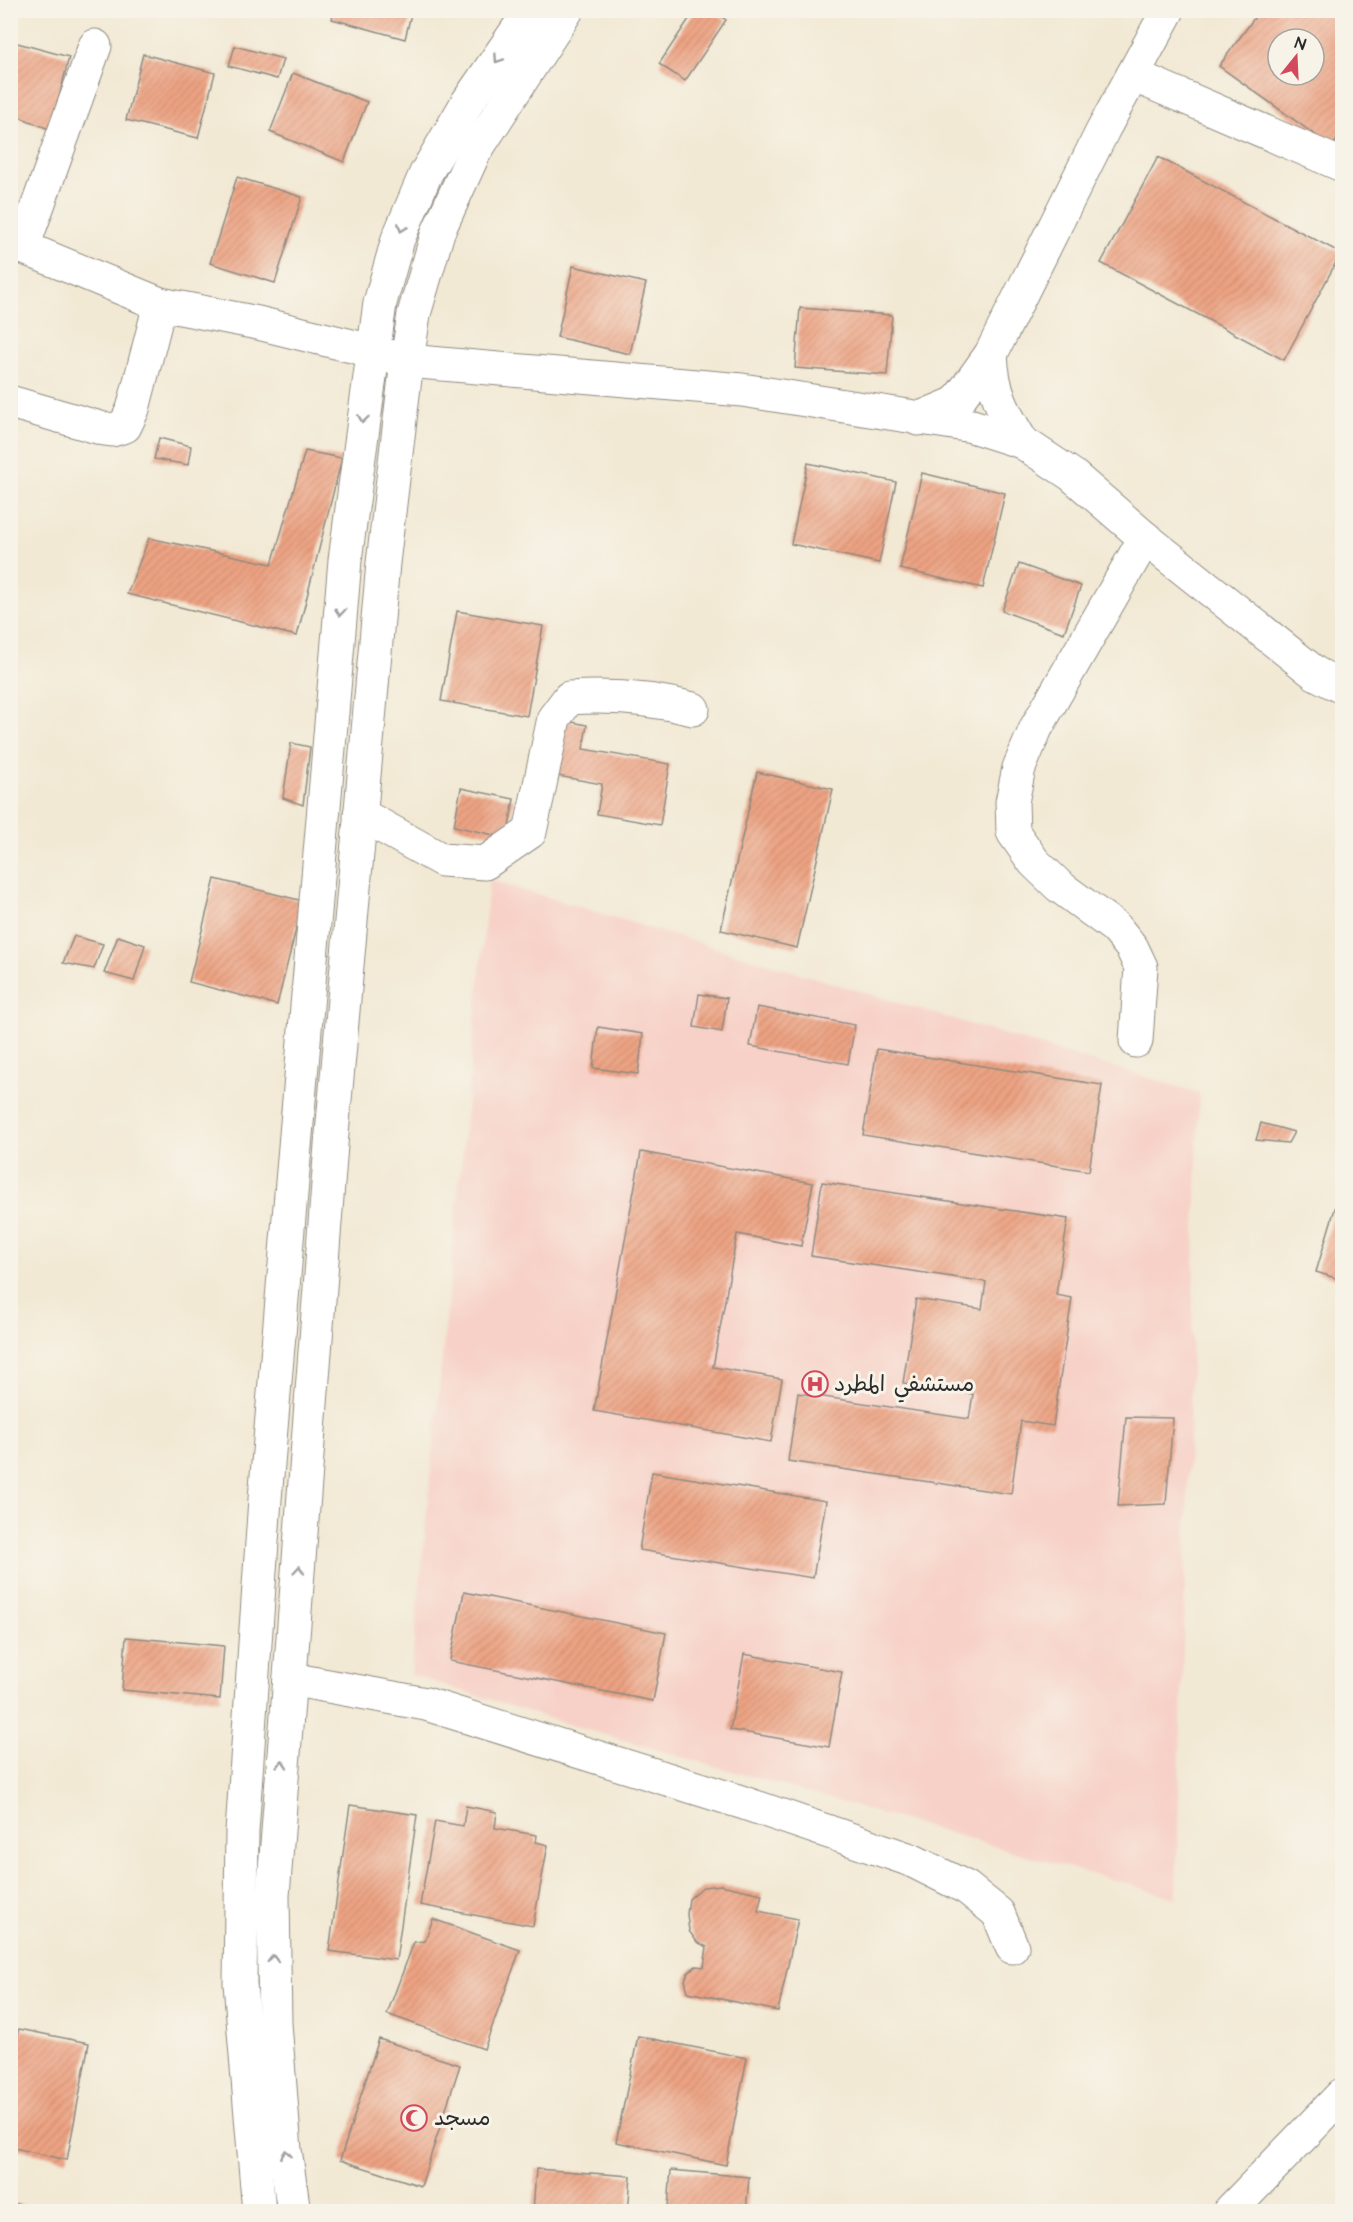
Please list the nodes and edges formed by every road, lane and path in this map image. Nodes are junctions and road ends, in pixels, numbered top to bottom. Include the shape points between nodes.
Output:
1 (531, 10) edge
2 (567, 10) edge
3 (1168, 10) edge
4 (95, 46) dead end
5 (1133, 75) junction
6 (1342, 165) edge
7 (17, 245) edge
8 (160, 304) junction
9 (372, 351) junction
10 (991, 354) junction
11 (407, 361) junction
12 (10, 402) edge
13 (918, 419) junction
14 (1022, 442) junction
15 (1145, 538) junction
16 (1342, 687) edge
17 (693, 709) dead end
18 (360, 814) junction
19 (1136, 1041) dead end
20 (285, 1279) junction
21 (321, 1281) junction
22 (290, 1679) junction
23 (1012, 1947) dead end
24 (1342, 2095) edge
25 (259, 2211) edge
26 (294, 2211) edge
27 (1229, 2211) edge

1 -> 9 street via 467,103 426,173 409,210 380,303
2 - 11 street via 474,153 438,232 414,314
3 - 5 street
4 - 7 street
5 - 6 street
5 - 10 street
7 - 8 street
8 - 9 street
8 - 12 street via 133,409 125,426 104,429
9 - 11 street
9 -> 20 street via 344,571
10 - 13 street via 956,403
10 - 14 street via 999,404
11 - 13 street via 742,390
11 - 18 street via 383,563
13 - 14 street via 972,426
14 - 15 street via 1072,475
15 - 16 street via 1315,673
15 - 19 street via 1036,728 1019,768 1012,802 1013,832 1034,862 1059,886 1116,928 1132,948 1141,967
17 - 18 street via 660,700 605,695 569,698 554,718 530,832 485,863 442,860
18 - 21 street
20 - 21 street
20 - 25 street via 262,1534 239,1940 243,2045
22 -> 21 street
22 - 23 street via 426,1704 741,1802 911,1860 967,1888 998,1913
26 -> 22 street via 285,2150 273,1980 273,1896
24 - 27 street

